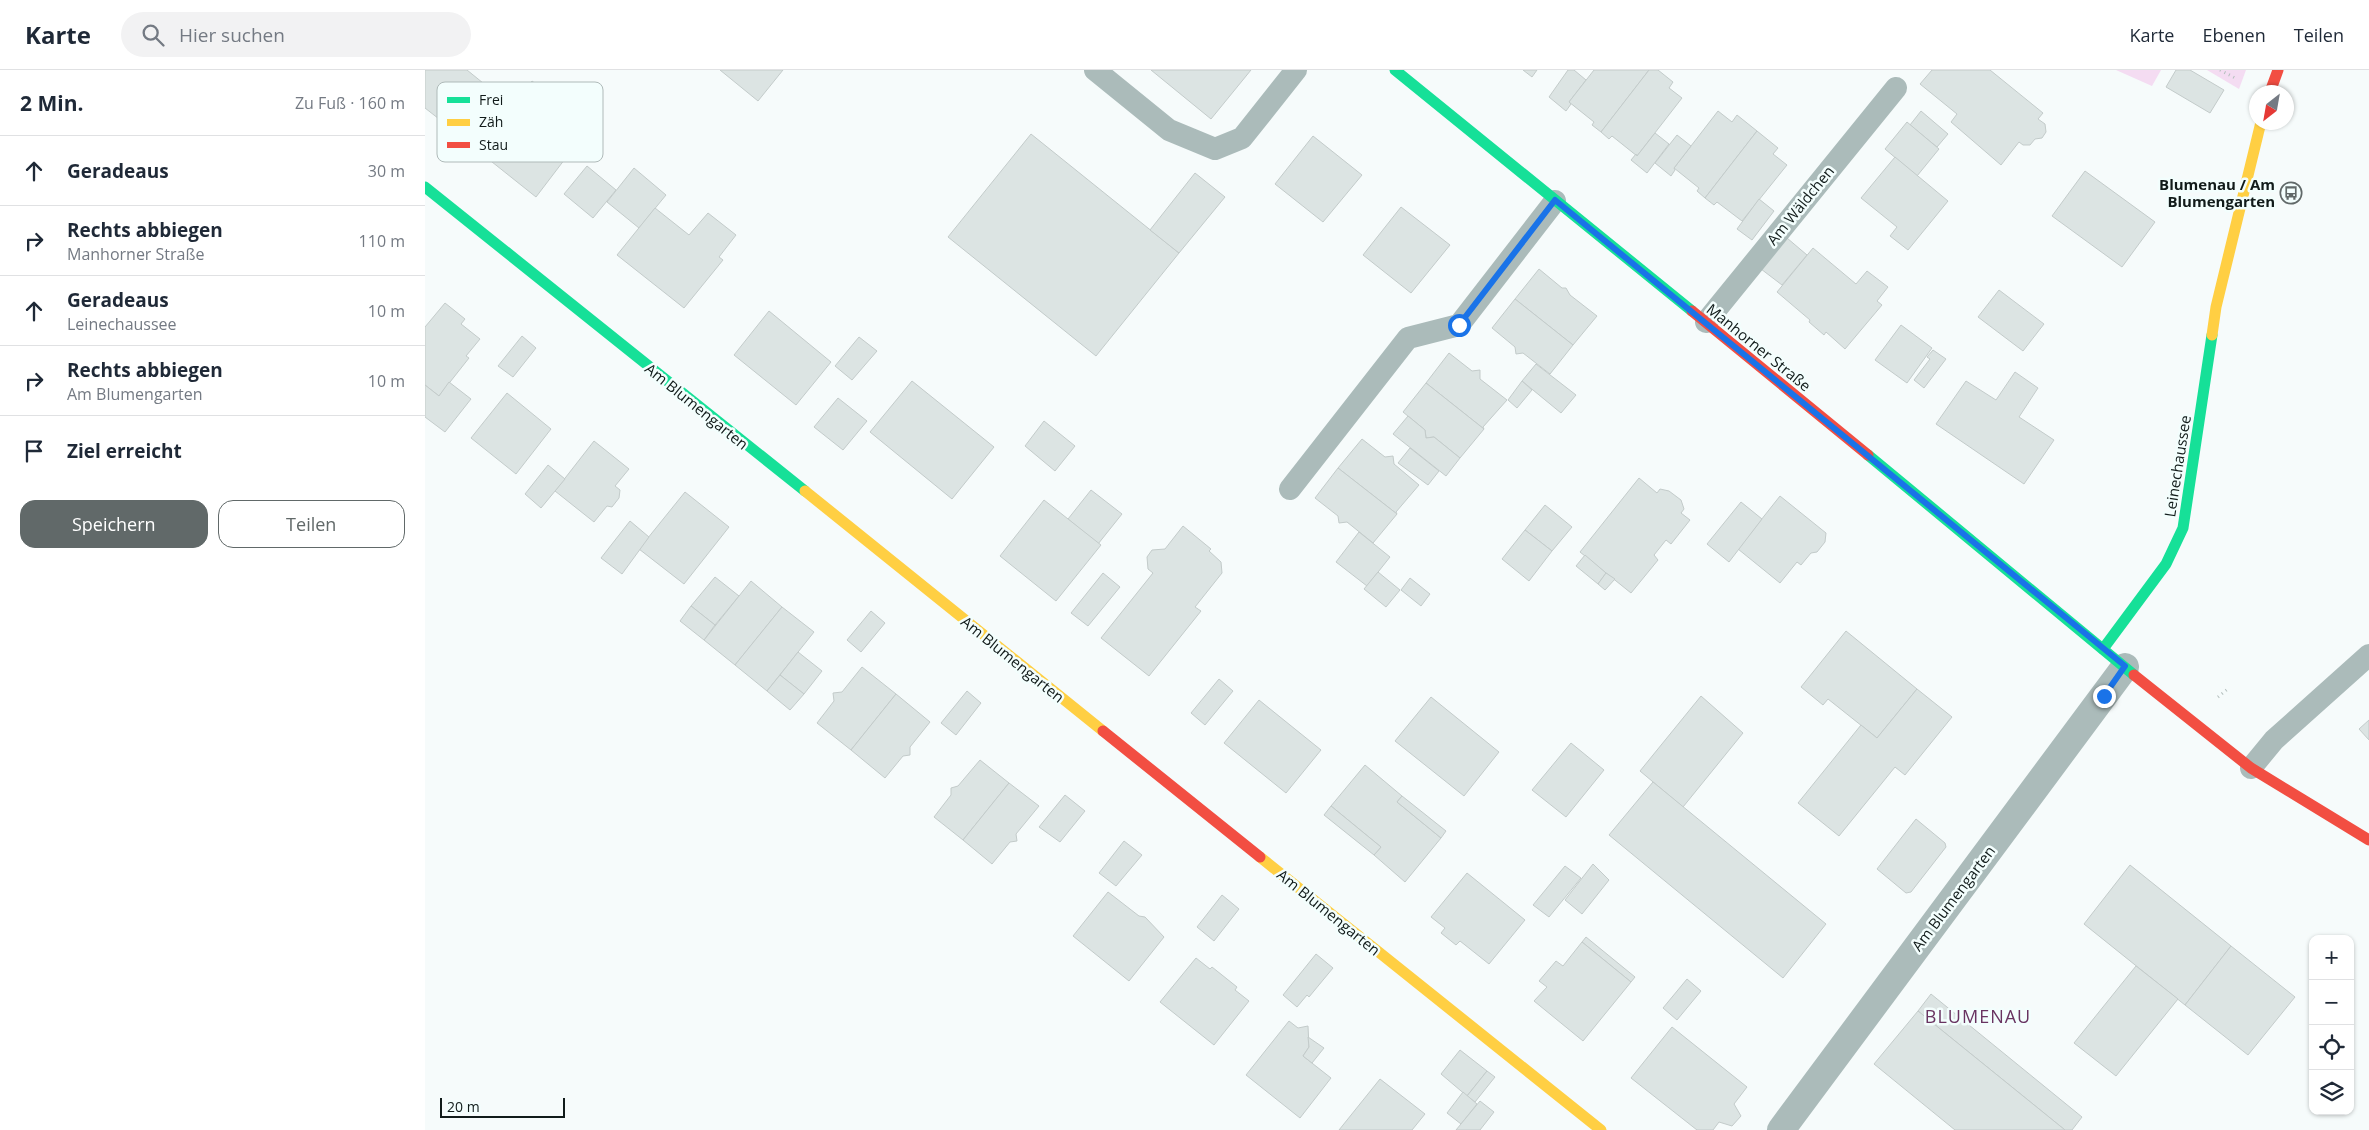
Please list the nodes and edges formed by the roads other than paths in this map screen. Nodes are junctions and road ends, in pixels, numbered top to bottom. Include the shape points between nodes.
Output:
1 (1095, 70) edge
2 (1296, 70) edge
3 (1395, 70) edge
4 (2278, 70) edge
5 (2273, 85) edge
6 (1896, 88) dead end
7 (2259, 130) edge
8 (425, 187) edge
9 (1555, 200) junction
10 (1705, 322) junction
11 (1290, 489) dead end
12 (2103, 648) junction
13 (2369, 655) edge
14 (2125, 666) junction
15 (2251, 768) junction
16 (2369, 840) edge
17 (1601, 1130) edge
18 (1781, 1130) edge

1 - 2 lane via 1169,130 1215,149 1242,138
3 - 9 street, Manhorner Straße
4 - 5 street
6 - 10 lane, Am Wäldchen
7 - 12 street, Leinechaussee via 2216,307 2183,528 2166,564
8 - 17 street, Am Blumengarten
9 - 10 street, Manhorner Straße
9 - 11 lane via 1459,325 1408,338
10 - 12 street, Manhorner Straße
12 - 14 street
13 - 15 lane via 2274,740
14 - 15 street
14 - 18 street, Am Blumengarten
15 - 16 street

